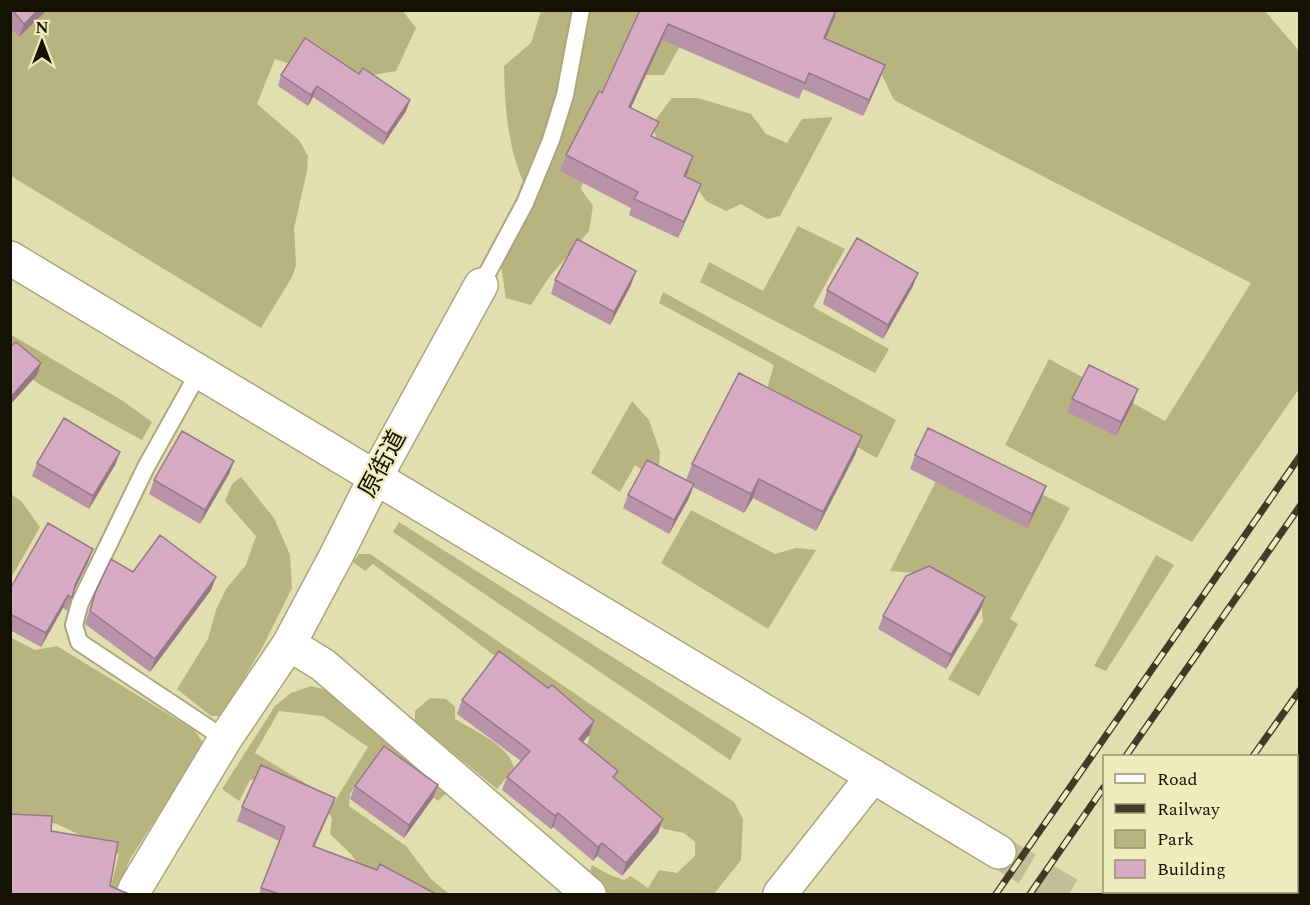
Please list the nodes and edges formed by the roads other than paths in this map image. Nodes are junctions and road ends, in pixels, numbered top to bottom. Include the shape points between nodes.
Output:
1 (581, 10) edge
2 (10, 258) edge
3 (481, 285) joint
4 (199, 372) junction
5 (375, 478) junction
6 (289, 644) junction
7 (225, 739) junction
8 (873, 776) junction
9 (999, 852) tunnel mouth
10 (140, 892) edge
11 (589, 894) edge
12 (780, 894) edge

1 - 3 lane, 原街道 via 565,95 551,140 531,190
2 - 4 street
3 - 5 street, 原街道
4 - 5 street
4 - 7 lane via 146,466 80,603 74,625 79,642
5 - 6 street, 原街道
5 - 8 street
6 - 7 street, 原街道
6 - 11 street via 323,665
7 - 10 street, 原街道
8 - 9 street
8 - 12 street

